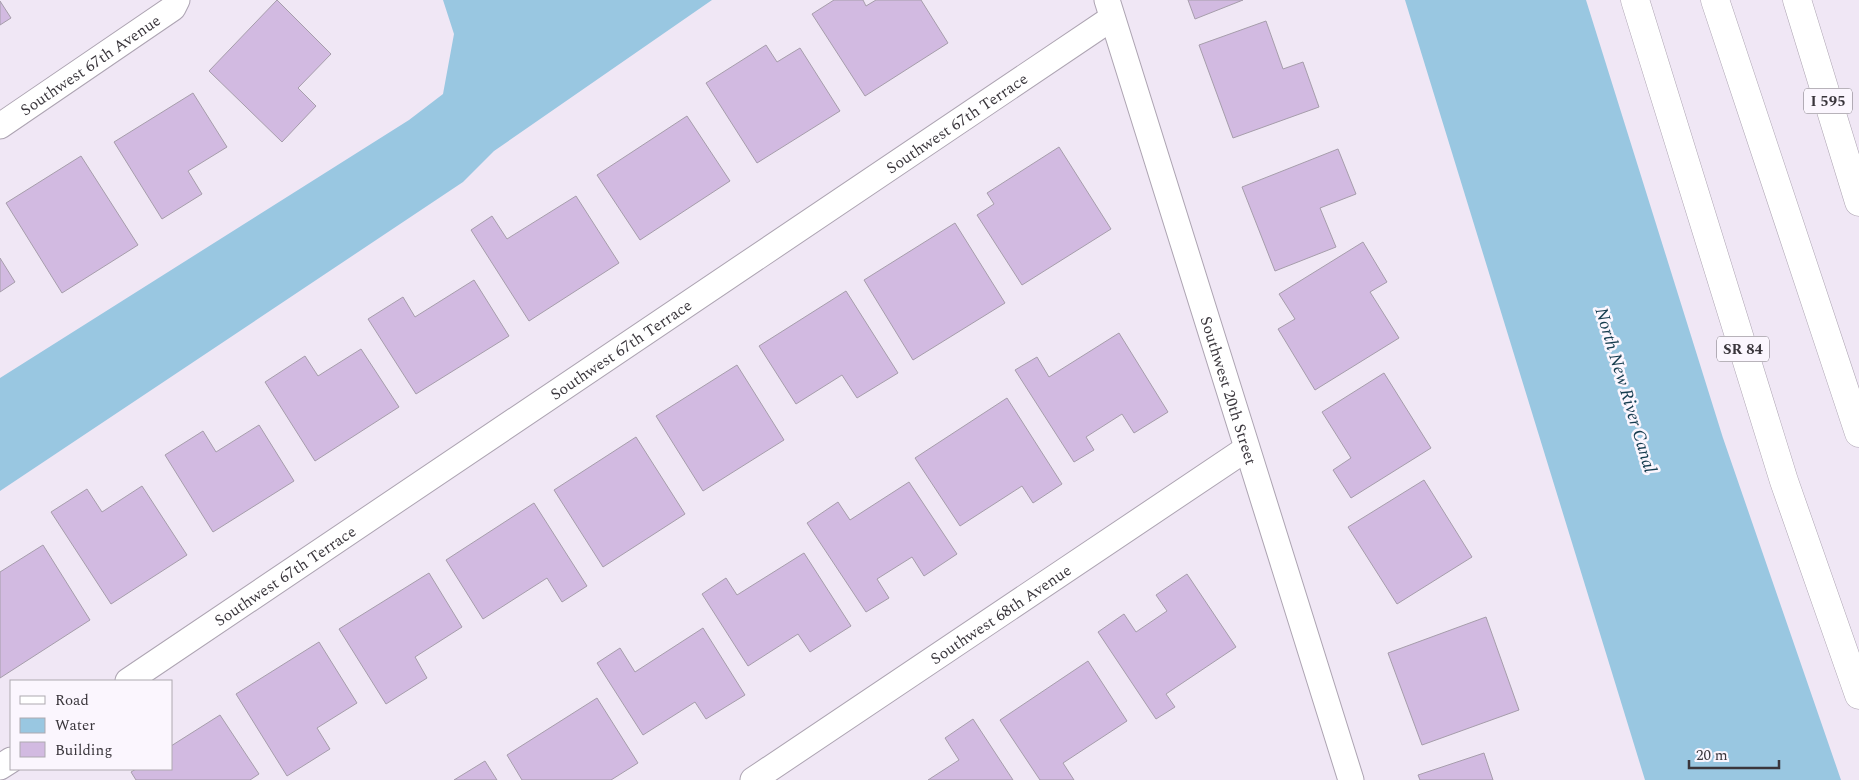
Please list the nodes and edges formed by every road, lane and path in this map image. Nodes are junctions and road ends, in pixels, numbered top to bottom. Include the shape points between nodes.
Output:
1 (177, 0) edge
2 (1636, 0) edge
3 (1716, 0) edge
4 (1797, 0) edge
5 (1110, 9) edge
6 (0, 126) edge
7 (1859, 202) edge
8 (1859, 433) edge
9 (1246, 449) junction
10 (129, 680) edge
11 (1859, 696) edge
12 (752, 780) edge
13 (1351, 780) edge

1 - 6 street, Southwest 67th Avenue via 173,8
2 - 11 main road, SR 84 via 1784,481
3 - 8 main road
4 - 7 main road, I 595
5 - 9 street, Southwest 20th Street
5 - 10 street, Southwest 67th Terrace
9 - 12 street, Southwest 68th Avenue
9 - 13 street, Southwest 20th Street

